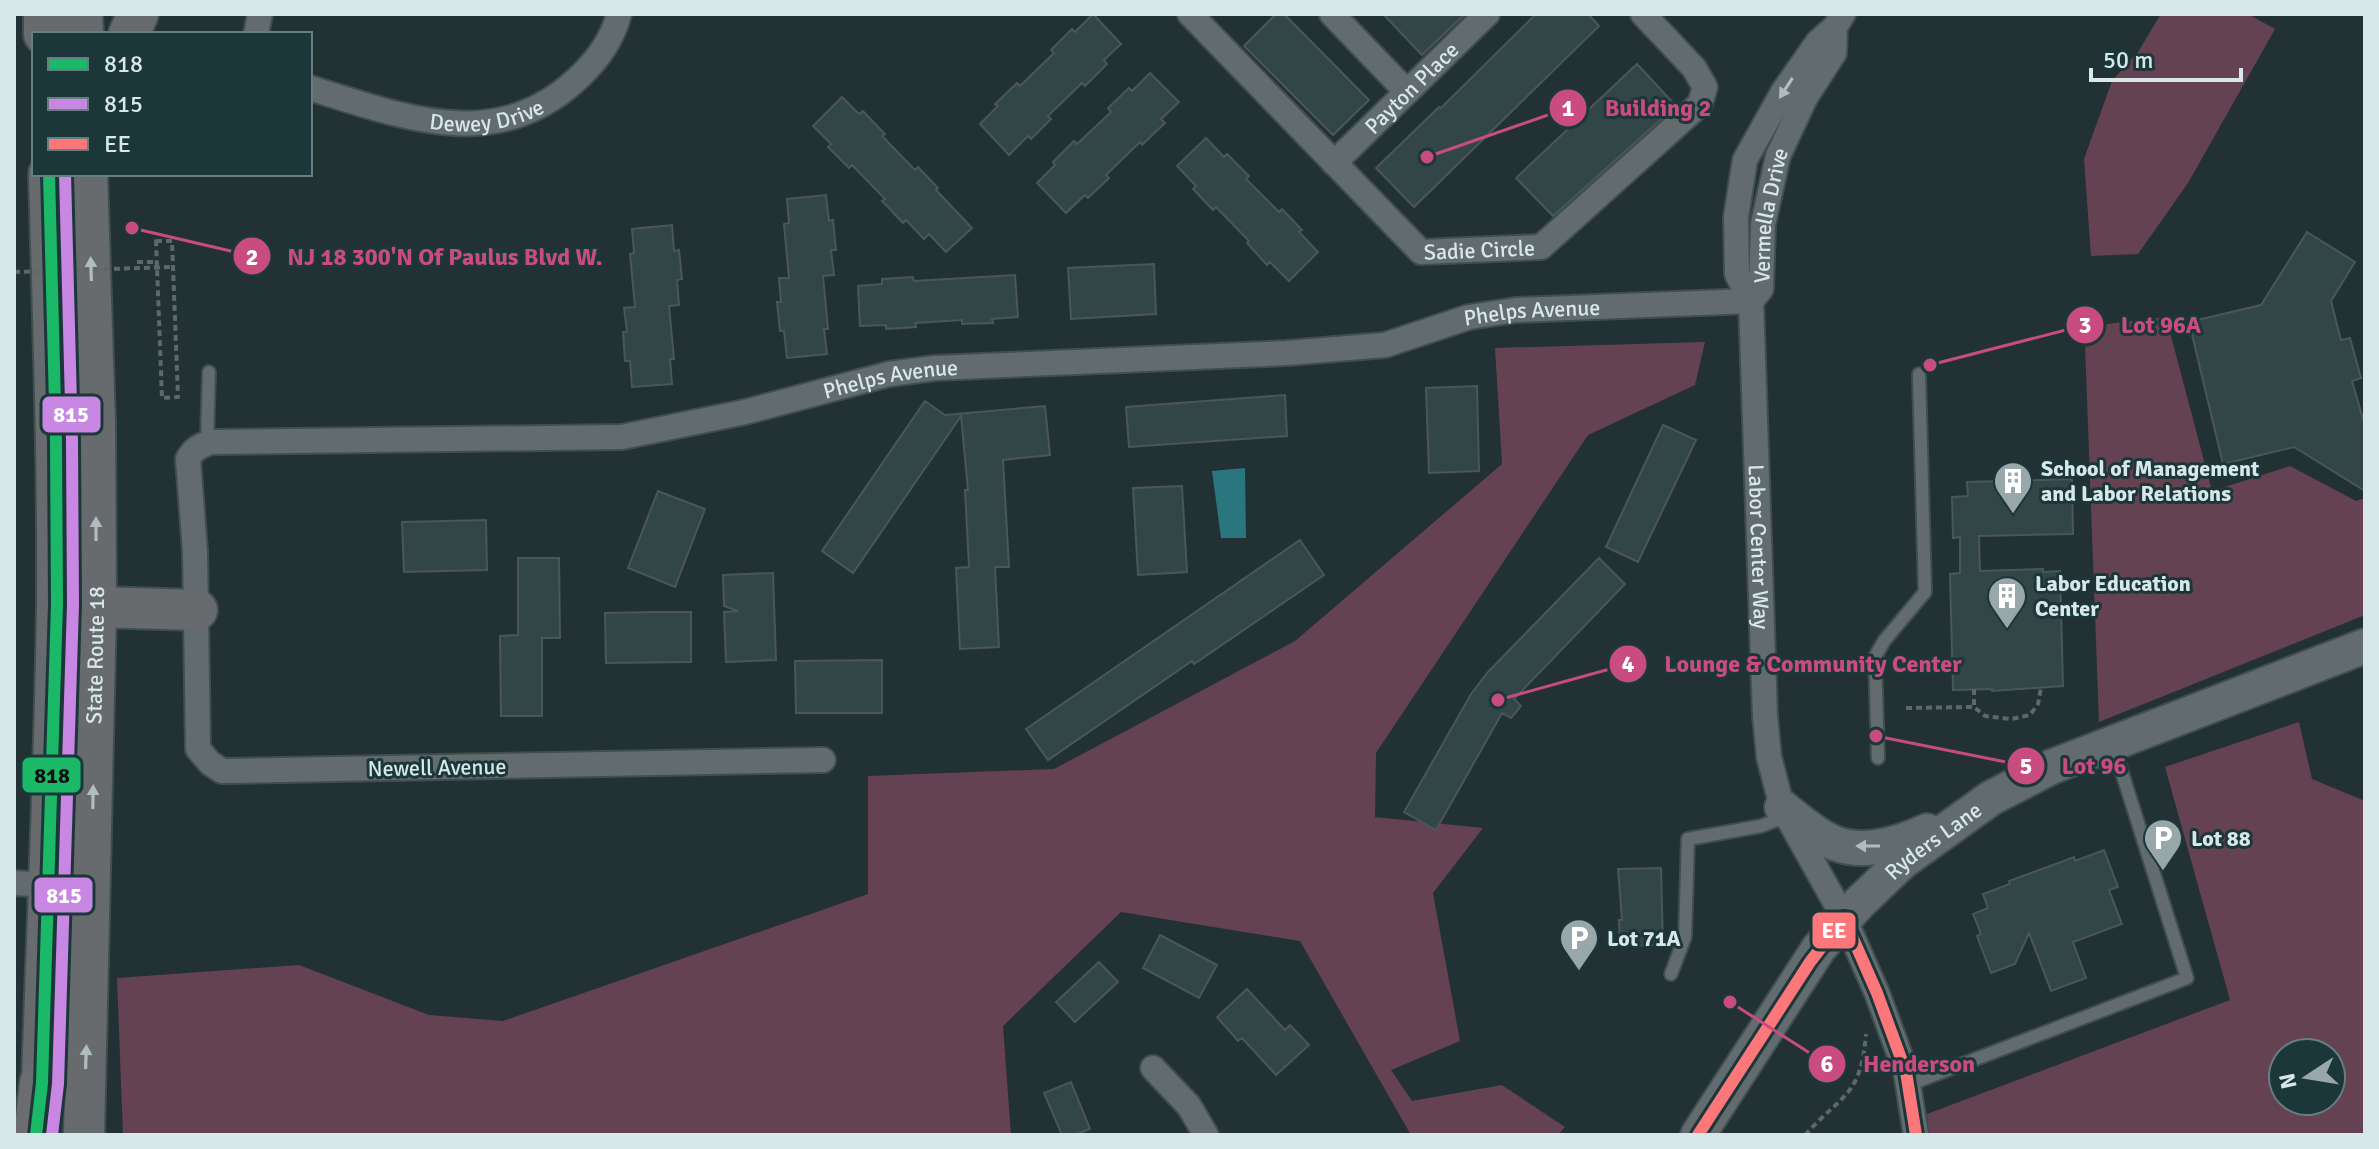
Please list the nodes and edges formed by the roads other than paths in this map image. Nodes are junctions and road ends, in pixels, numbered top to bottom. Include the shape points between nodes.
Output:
1 (619, 14) edge
2 (1190, 14) edge
3 (1332, 14) edge
4 (1487, 14) edge
5 (1643, 14) edge
6 (1833, 18) edge
7 (312, 89) edge
8 (1407, 92) junction
9 (1334, 163) junction
10 (49, 176) edge
11 (89, 180) edge
12 (1751, 301) junction
13 (209, 372) dead end
14 (1919, 374) dead end
15 (207, 443) junction
16 (96, 607) junction
17 (197, 610) junction
18 (2365, 646) edge
19 (2113, 743) junction
20 (1878, 758) dead end
21 (823, 760) dead end
22 (1991, 798) junction
23 (1785, 812) junction
24 (31, 884) edge
25 (1844, 918) junction
26 (1671, 974) dead end
27 (1153, 1068) dead end
28 (42, 1083) joint
29 (1908, 1085) junction
30 (39, 1135) edge
31 (84, 1135) edge
32 (1206, 1135) edge
33 (1698, 1135) edge
34 (1916, 1135) edge

1 - 7 street, Dewey Drive via 597,60 561,94 519,117 445,123
2 - 9 street, Sadie Circle
3 - 8 street
4 - 8 street, Payton Place
5 - 9 street, Sadie Circle via 1694,68 1705,87 1700,104 1541,247 1421,252
6 - 12 street, Vermella Drive via 1745,160 1736,217 1737,274
8 - 9 street, Payton Place
10 - 24 highway, State Route 18 via 57,574 54,747
16 -> 11 highway, State Route 18
12 - 15 street, Phelps Avenue via 1516,310 1469,317 1385,345 935,368 889,374 622,437
12 - 23 street, Labor Center Way via 1765,716 1769,757
13 - 15 lane
14 - 20 lane via 1925,592 1875,657
15 - 17 street via 188,459
16 - 17 highway
31 -> 16 highway, State Route 18
17 - 21 street, Newell Avenue via 198,749 222,771
18 - 19 main road, Ryders Lane
19 - 22 main road, Ryders Lane
19 - 29 lane via 2187,978
22 -> 23 main road via 1912,837 1867,848 1834,843
22 - 25 main road, Ryders Lane via 1902,862
23 - 25 street, Labor Center Way
23 - 26 lane via 1761,826 1688,839 1685,937
24 - 28 highway, State Route 18
25 - 29 street, Labor Center Way
25 - 33 main road, Ryders Lane
27 - 32 street via 1189,1106
28 - 30 highway
29 - 34 street, Labor Center Way

